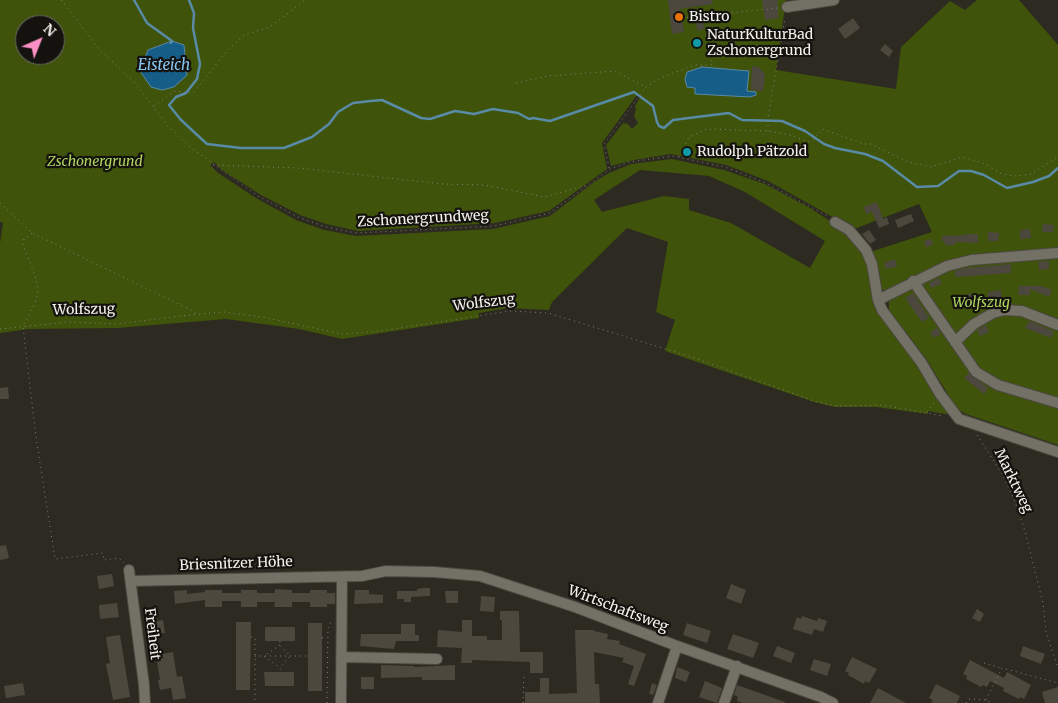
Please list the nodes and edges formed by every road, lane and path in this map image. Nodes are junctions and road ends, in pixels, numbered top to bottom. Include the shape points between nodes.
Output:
1 (61, 0) edge
2 (305, 0) edge
3 (834, 0) edge
4 (787, 7) junction
5 (708, 15) junction
6 (682, 18) dead end
7 (516, 83) dead end
8 (646, 87) junction
9 (153, 107) junction
10 (768, 131) junction
11 (678, 157) junction
12 (1058, 157) edge
13 (213, 165) junction
14 (610, 169) junction
15 (588, 184) junction
16 (0, 203) edge
17 (835, 222) joint
18 (32, 233) junction
19 (1058, 253) edge
20 (913, 281) junction
21 (878, 300) junction
22 (199, 314) junction
23 (1058, 325) edge
24 (24, 326) junction
25 (0, 329) edge
26 (955, 342) junction
27 (940, 394) junction
28 (1058, 403) edge
29 (927, 412) junction
30 (964, 421) junction
31 (1058, 452) edge
32 (129, 570) joint
33 (386, 571) joint
34 (342, 576) junction
35 (131, 581) junction
36 (341, 613) junction
37 (251, 637) dead end
38 (322, 638) dead end
39 (328, 638) junction
40 (280, 641) dead end
41 (280, 645) junction
42 (677, 646) junction
43 (255, 656) junction
44 (264, 656) junction
45 (290, 656) junction
46 (310, 656) dead end
47 (341, 657) junction
48 (437, 659) dead end
49 (984, 663) dead end
50 (737, 666) junction
51 (280, 668) junction
52 (1002, 668) junction
53 (1058, 668) edge
54 (281, 672) dead end
55 (250, 676) dead end
56 (255, 676) junction
57 (322, 676) dead end
58 (327, 676) junction
59 (524, 676) dead end
60 (1058, 683) edge
61 (986, 700) junction
62 (145, 703) edge
63 (254, 703) edge
64 (327, 703) edge
65 (341, 703) edge
66 (523, 703) edge
67 (658, 703) edge
68 (724, 703) edge
69 (833, 703) edge
70 (966, 703) edge
71 (992, 703) edge

1 - 9 path, Zschonergrundweg via 99,49 135,83
2 - 9 path via 270,27 244,35 193,93 175,91
3 - 4 street
4 - 5 path
4 - 10 path
5 - 6 path
5 - 8 path via 712,65 695,65
7 - 8 path via 548,76 614,71
8 - 14 path via 604,144
9 - 13 path, Zschonergrundweg via 168,126
10 - 11 path via 708,129 689,137
10 - 12 path via 809,142 822,129 871,144 908,162 930,167 962,157 983,163 1002,174 1016,176 1031,174
11 - 14 path, Zschonergrundweg via 629,162
11 - 17 path, Zschonergrundweg via 725,167 766,183
13 - 15 path via 298,168 443,184 484,184 544,197
13 - 15 path, Zschonergrundweg via 258,196 298,217 356,233 494,226 550,213
14 - 15 path, Zschonergrundweg
16 - 18 path
17 - 21 street via 849,230 866,250 872,264
18 - 22 path
18 - 24 path via 22,245 36,275 38,289
19 - 20 street via 971,260 947,266
20 - 21 street
20 - 26 street
21 - 27 street
22 - 24 path, Wolfszug via 115,324 69,322
22 - 29 path, Wolfszug via 224,312 262,317 342,334 510,311 548,312 692,357 814,401 835,406 883,405
23 - 26 street via 1022,311 1004,310 974,324
24 - 25 path, Wolfszug
24 - 32 path via 36,437 55,560 103,553 104,560 119,558
26 - 28 street via 976,372 988,380
27 - 29 path
27 - 30 street
29 - 30 path, Wolfszug
30 - 31 street
30 - 53 path, Marktweg via 1002,474 1017,507 1043,604 1046,632
32 - 35 street, Freiheit
33 - 34 street, Briesnitzer Höhe
33 - 42 street, Wirtschaftsweg via 480,576 536,593
34 - 35 street, Briesnitzer Höhe
34 - 36 street
35 - 62 street, Freiheit
36 - 39 path via 330,623
36 - 47 street
37 - 43 path via 255,638
38 - 39 path
39 - 58 path
40 - 41 path
41 - 44 path
41 - 45 path
42 - 50 street, Wirtschaftsweg
42 - 67 street
43 - 44 path
43 - 56 path
44 - 45 path
44 - 51 path
45 - 46 path
45 - 51 path
47 - 48 street
47 - 65 street
49 - 52 path
50 - 68 street
50 - 69 street, Wirtschaftsweg
51 - 54 path
52 - 60 path
52 - 61 path
55 - 56 path
56 - 63 path
57 - 58 path
58 - 64 path
59 - 66 path
61 - 70 path via 968,699
61 - 71 path

